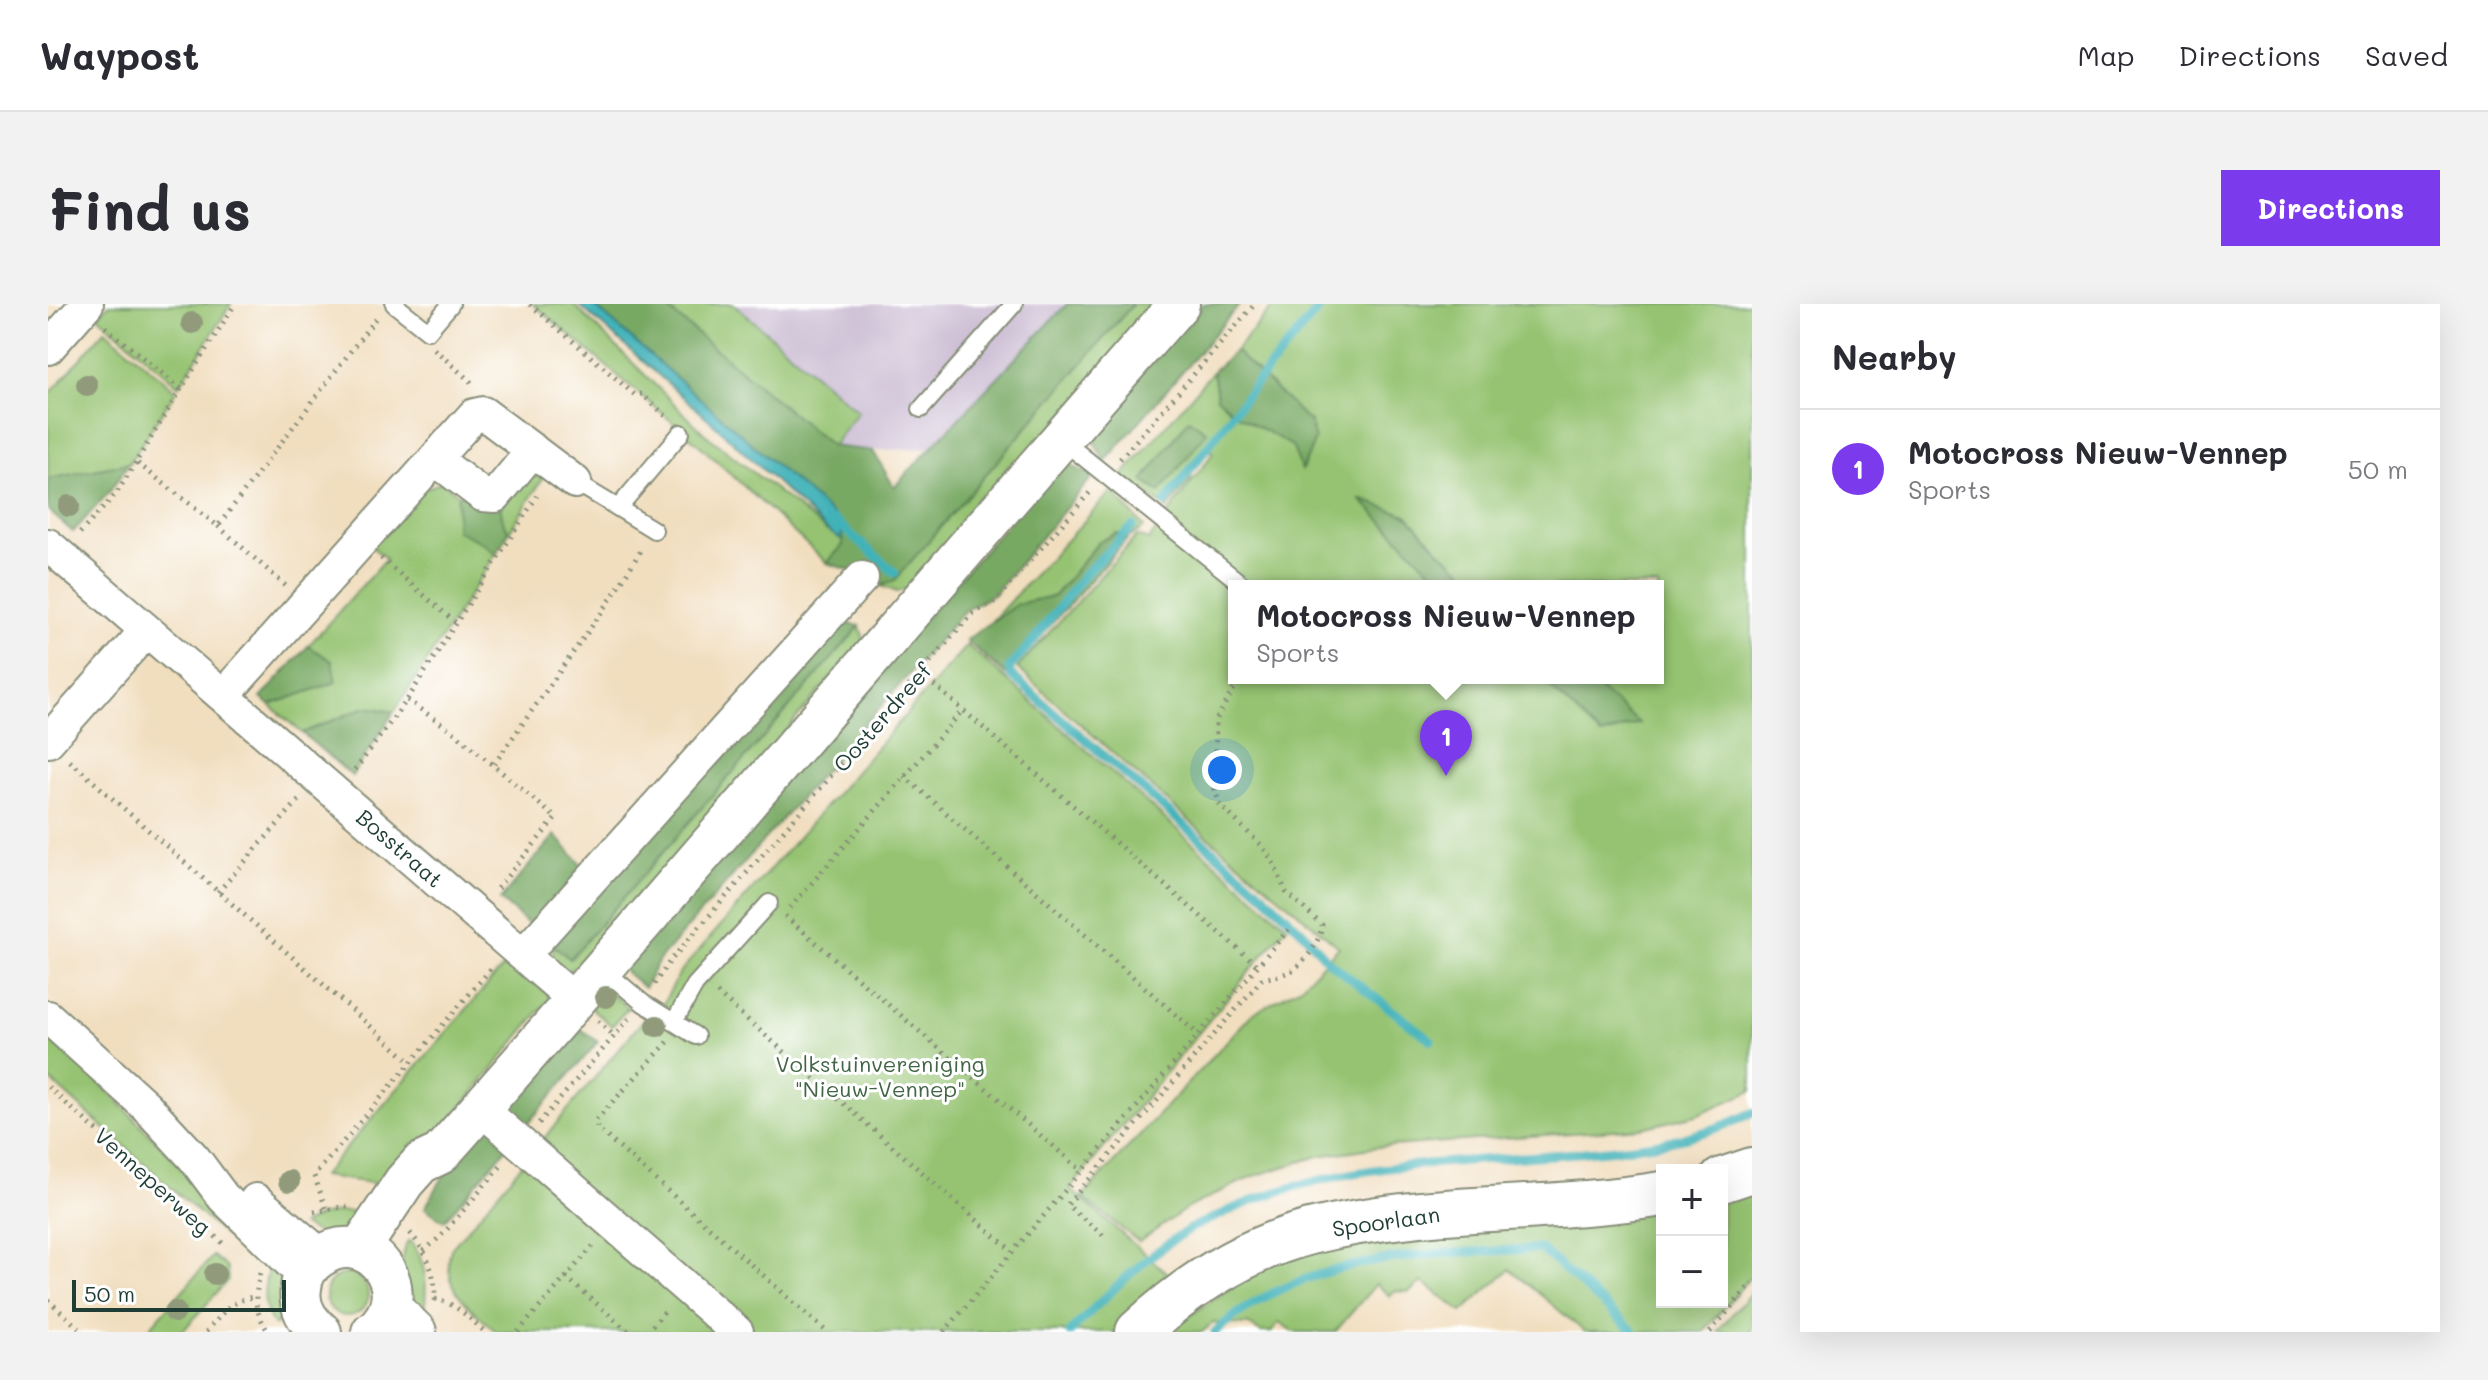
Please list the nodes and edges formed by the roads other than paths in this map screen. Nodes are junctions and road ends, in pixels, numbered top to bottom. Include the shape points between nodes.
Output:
1 (394, 304) edge
2 (451, 304) edge
3 (1014, 304) edge
4 (1179, 304) edge
5 (85, 306) edge
6 (48, 348) edge
7 (921, 409) dead end
8 (681, 433) road end
9 (1061, 439) junction
10 (435, 459) junction
11 (555, 466) junction
12 (618, 508) junction
13 (654, 530) road end
14 (54, 550) edge
15 (862, 578) dead end
16 (1236, 580) edge
17 (146, 631) junction
18 (223, 696) junction
19 (53, 739) edge
20 (769, 903) road end
21 (517, 950) junction
22 (603, 969) junction
23 (576, 1001) junction
24 (48, 1017) edge
25 (678, 1024) junction
26 (696, 1036) dead end
27 (480, 1108) junction
28 (1752, 1170) edge
29 (1728, 1178) edge
30 (1656, 1195) edge
31 (325, 1288) edge
32 (409, 1317) edge
33 (737, 1332) edge
34 (1138, 1332) edge

1 - 2 lane via 428,331
3 - 7 lane
4 - 9 street
5 - 6 street
8 - 12 lane
9 - 16 lane
9 - 22 street
10 - 11 street via 482,495 495,496
10 - 11 street via 474,415 483,413
10 - 18 street
11 - 12 lane
12 - 13 lane
14 - 17 street, Bosstraat
15 - 21 street
17 - 18 street, Bosstraat
17 - 19 street
18 - 21 street, Bosstraat
20 - 25 lane via 701,979
21 - 23 street, Bosstraat
22 - 23 street
22 - 25 lane
23 - 27 street
24 - 31 street, Venneperweg via 194,1158 236,1183
25 - 26 lane
27 - 31 street via 440,1154 436,1172
27 - 33 street
28 - 29 main road
30 - 34 main road, Spoorlaan via 1398,1216 1308,1232 1210,1275
31 - 32 street via 391,1282

